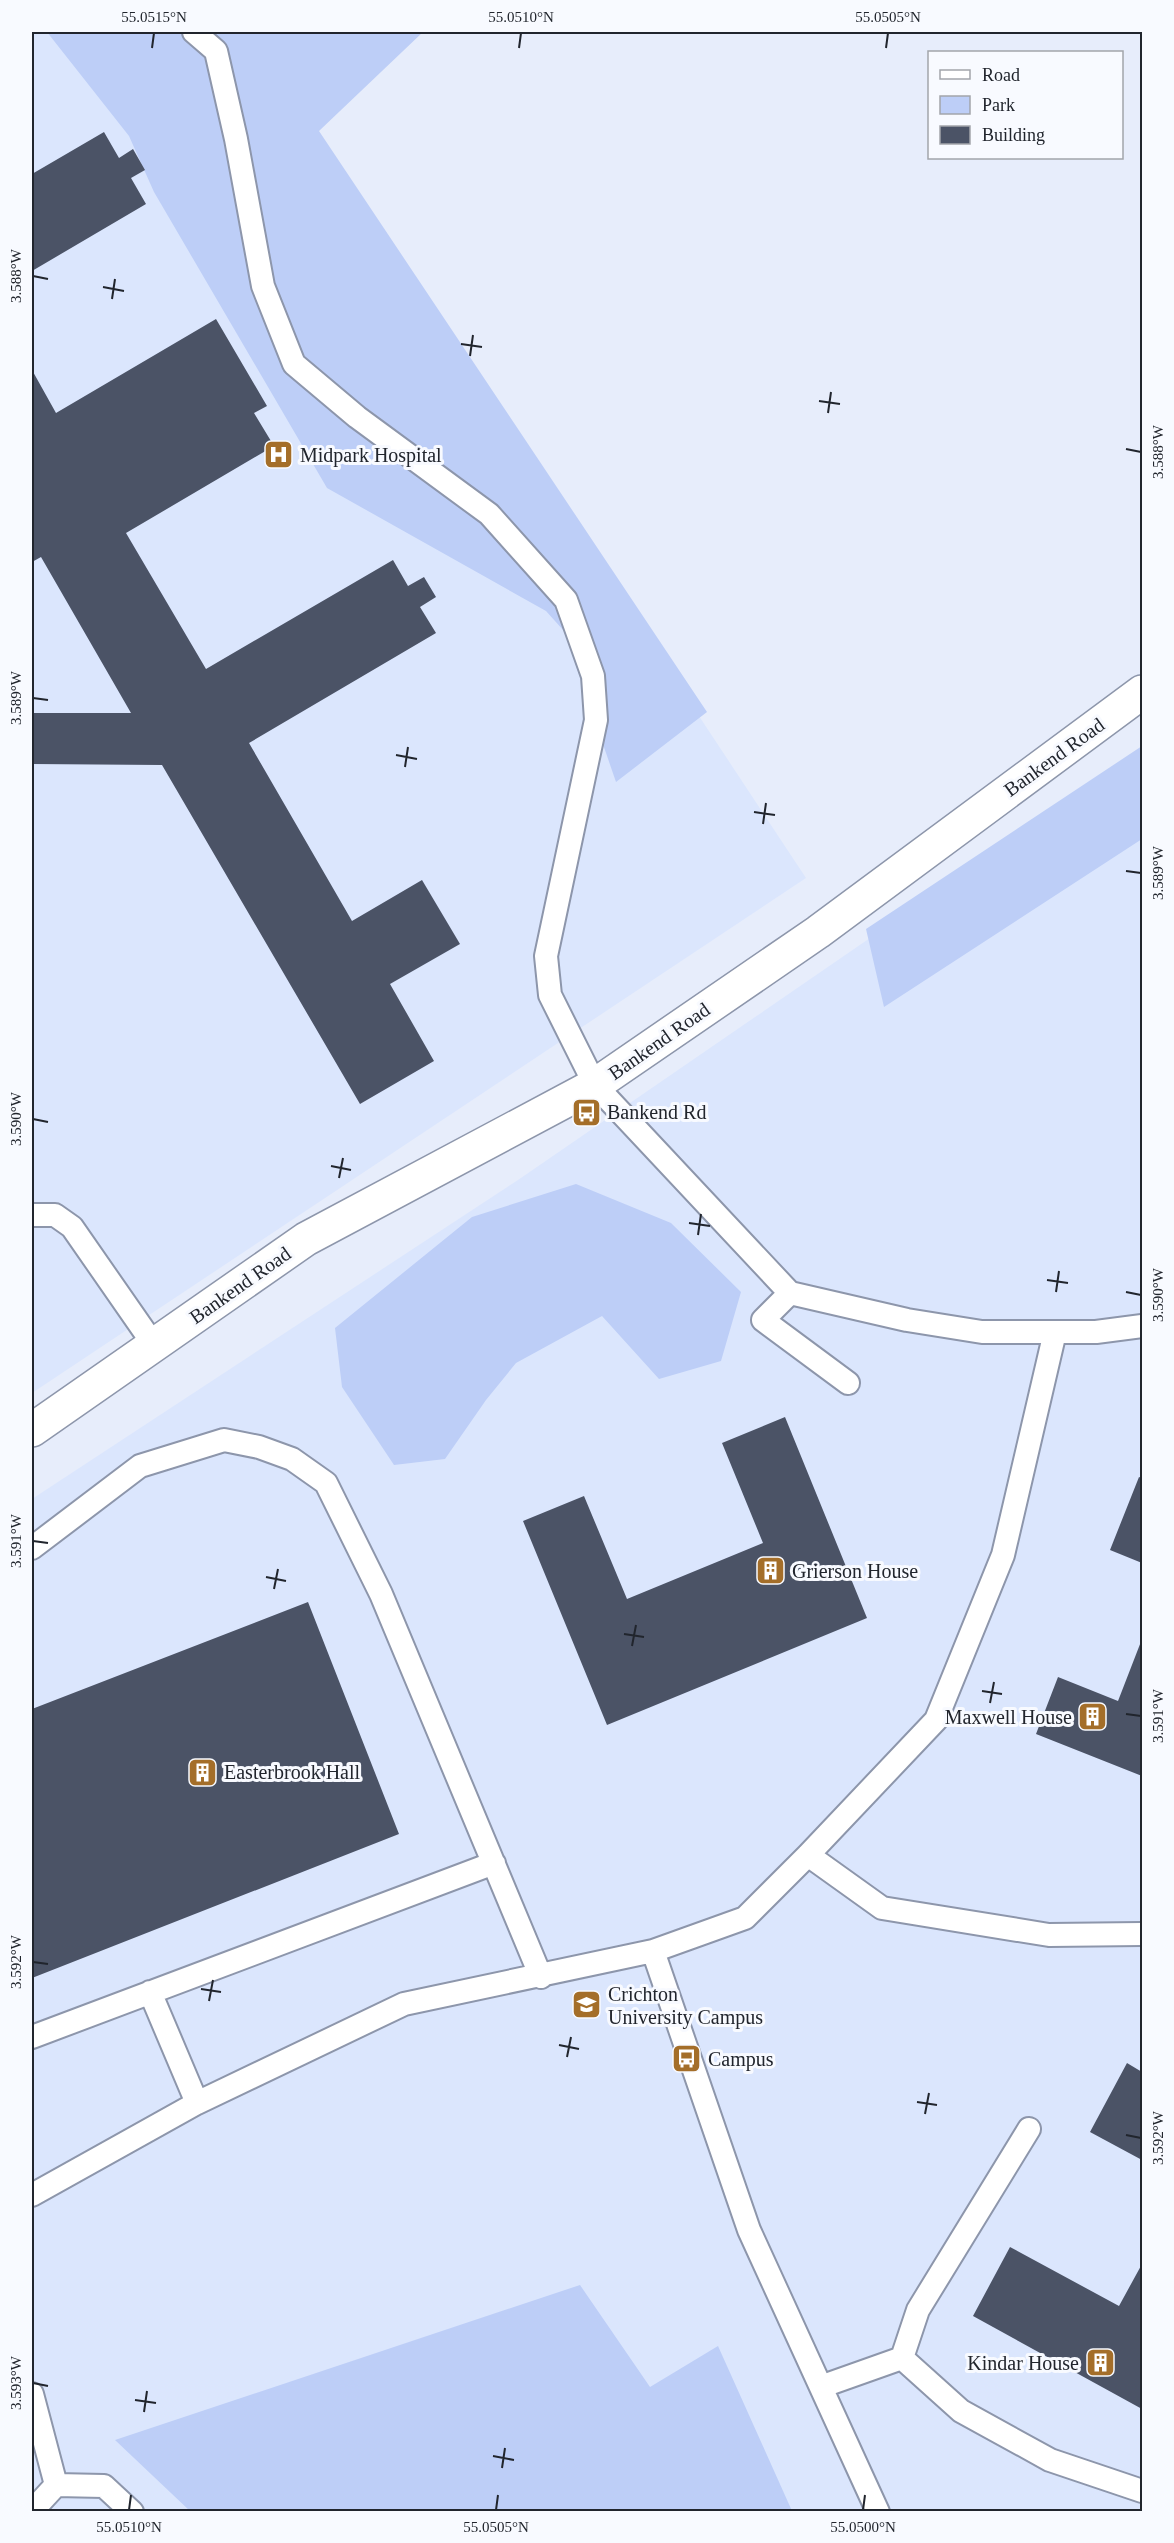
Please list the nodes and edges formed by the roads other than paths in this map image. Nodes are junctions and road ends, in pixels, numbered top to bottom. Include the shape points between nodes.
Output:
1 (194, 32) edge
2 (1143, 692) edge
3 (595, 1085) junction
4 (32, 1215) edge
5 (790, 1293) junction
6 (1143, 1326) edge
7 (1055, 1332) junction
8 (154, 1345) junction
9 (848, 1383) dead end
10 (32, 1430) edge
11 (32, 1548) edge
12 (808, 1855) junction
13 (494, 1863) junction
14 (1143, 1934) edge
15 (653, 1951) junction
16 (541, 1977) junction
17 (150, 1992) junction
18 (32, 2037) edge
19 (197, 2103) junction
20 (1029, 2129) dead end
21 (32, 2194) edge
22 (902, 2358) junction
23 (823, 2386) junction
24 (32, 2394) edge
25 (56, 2485) junction
26 (1143, 2491) edge
27 (32, 2511) edge
28 (132, 2511) edge
29 (878, 2511) edge

1 - 3 lane via 216,51 263,286 294,364 357,417 489,514 566,600 593,676 596,720 546,957 550,994
2 - 3 street, Bankend Road via 818,932
3 - 5 lane
3 - 8 street, Bankend Road via 306,1239
4 - 8 lane via 55,1215 72,1227
5 - 7 lane via 907,1320 982,1332
5 - 9 lane via 763,1320
6 - 7 lane
7 - 12 lane via 1003,1555 936,1720
8 - 10 street, Bankend Road
11 - 13 lane via 140,1466 224,1440 292,1459 326,1483 381,1594
12 - 14 lane via 882,1908 1049,1935
12 - 15 lane via 745,1918
13 - 16 lane
13 - 17 lane
15 - 16 lane
15 - 23 lane via 749,2230
16 - 19 lane via 404,2004
17 - 18 lane
17 - 19 lane
19 - 21 lane
20 - 22 lane via 918,2310
22 - 23 lane
22 - 26 lane via 961,2411 1050,2460
23 - 29 lane
24 - 25 lane
25 - 27 lane
25 - 28 lane via 104,2486

